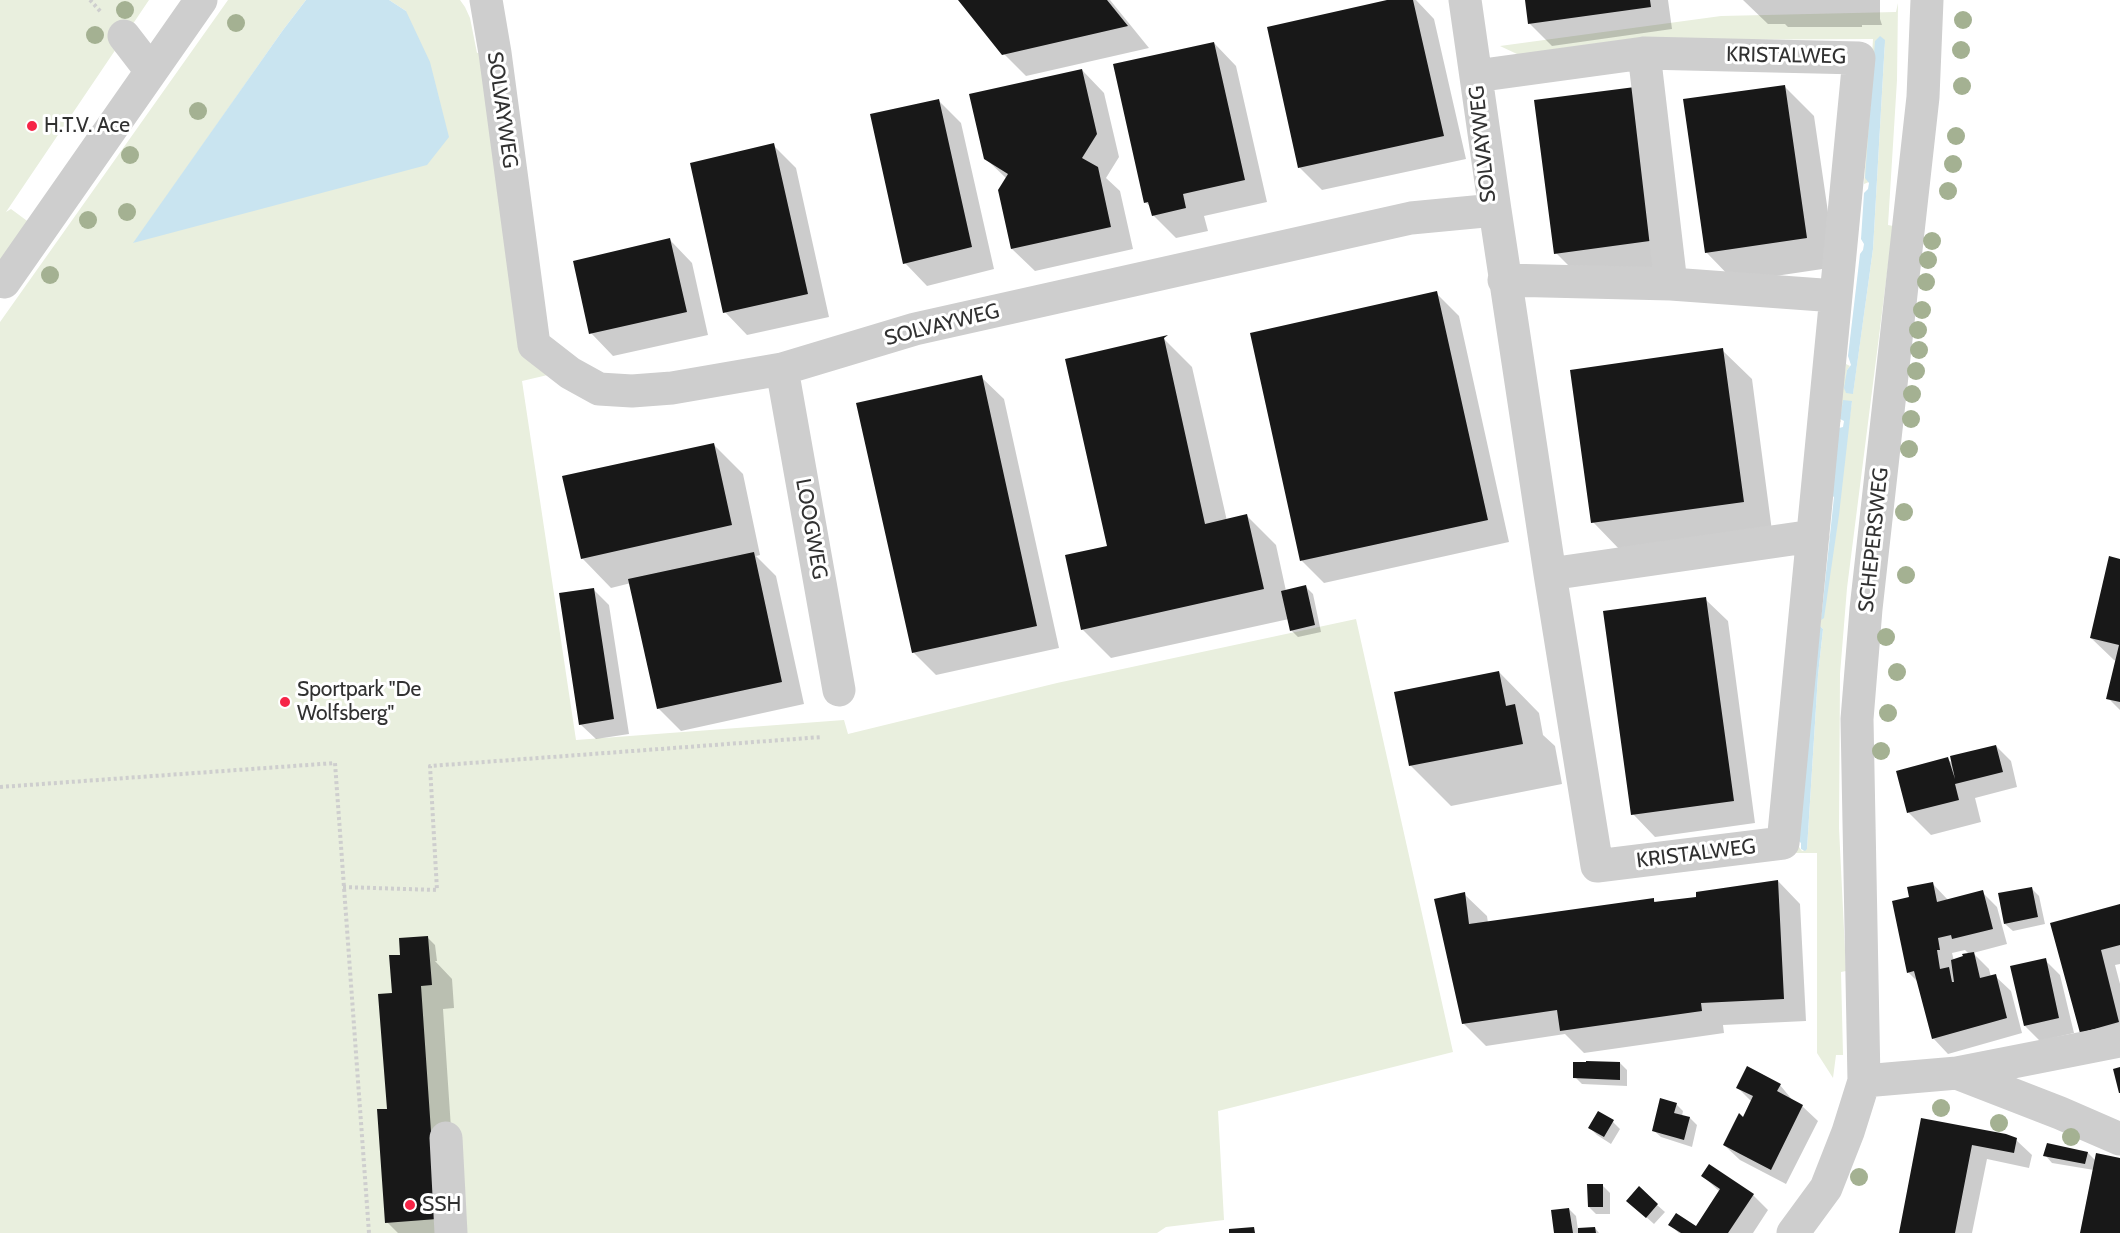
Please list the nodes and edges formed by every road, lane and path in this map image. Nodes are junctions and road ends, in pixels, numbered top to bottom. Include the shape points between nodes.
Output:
1 (201, 0) edge
2 (486, 0) edge
3 (1465, 0) edge
4 (1927, 0) edge
5 (124, 36) dead end
6 (1644, 53) junction
7 (151, 70) junction
8 (1476, 76) junction
9 (1495, 210) junction
10 (1504, 280) junction
11 (4, 282) dead end
12 (1671, 284) junction
13 (1836, 296) junction
14 (782, 369) junction
15 (1813, 536) junction
16 (1550, 574) junction
17 (839, 690) dead end
18 (822, 737) dead end
19 (0, 787) edge
20 (343, 887) junction
21 (2120, 1041) edge
22 (1957, 1073) junction
23 (1864, 1082) junction
24 (446, 1138) dead end
25 (2120, 1139) edge
26 (369, 1233) edge
27 (451, 1233) edge
28 (1792, 1233) edge

1 - 7 street
2 - 14 street, SOLVAYWEG via 534,345 570,373 599,388 672,388
3 - 8 street, SOLVAYWEG
4 - 23 street, SCHEPERSWEG via 1923,98 1857,719
5 - 7 street
6 - 8 street, KRISTALWEG
6 - 12 street
6 - 13 street, KRISTALWEG via 1859,58
7 - 11 street
8 - 9 street, SOLVAYWEG
9 - 10 street, KRISTALWEG
9 - 14 street, SOLVAYWEG via 1411,218 915,329
10 - 12 street
10 - 16 street, KRISTALWEG
12 - 13 street
13 - 15 street, KRISTALWEG
14 - 17 street, LOOGWEG
15 - 16 street
15 - 16 street, KRISTALWEG via 1783,843 1597,866
18 - 20 path via 430,766 437,890
19 - 20 path via 335,763
20 - 26 path
21 - 22 street
22 - 23 street
22 - 25 street
23 - 28 street, SCHEPERSWEG via 1826,1188
24 - 27 street

